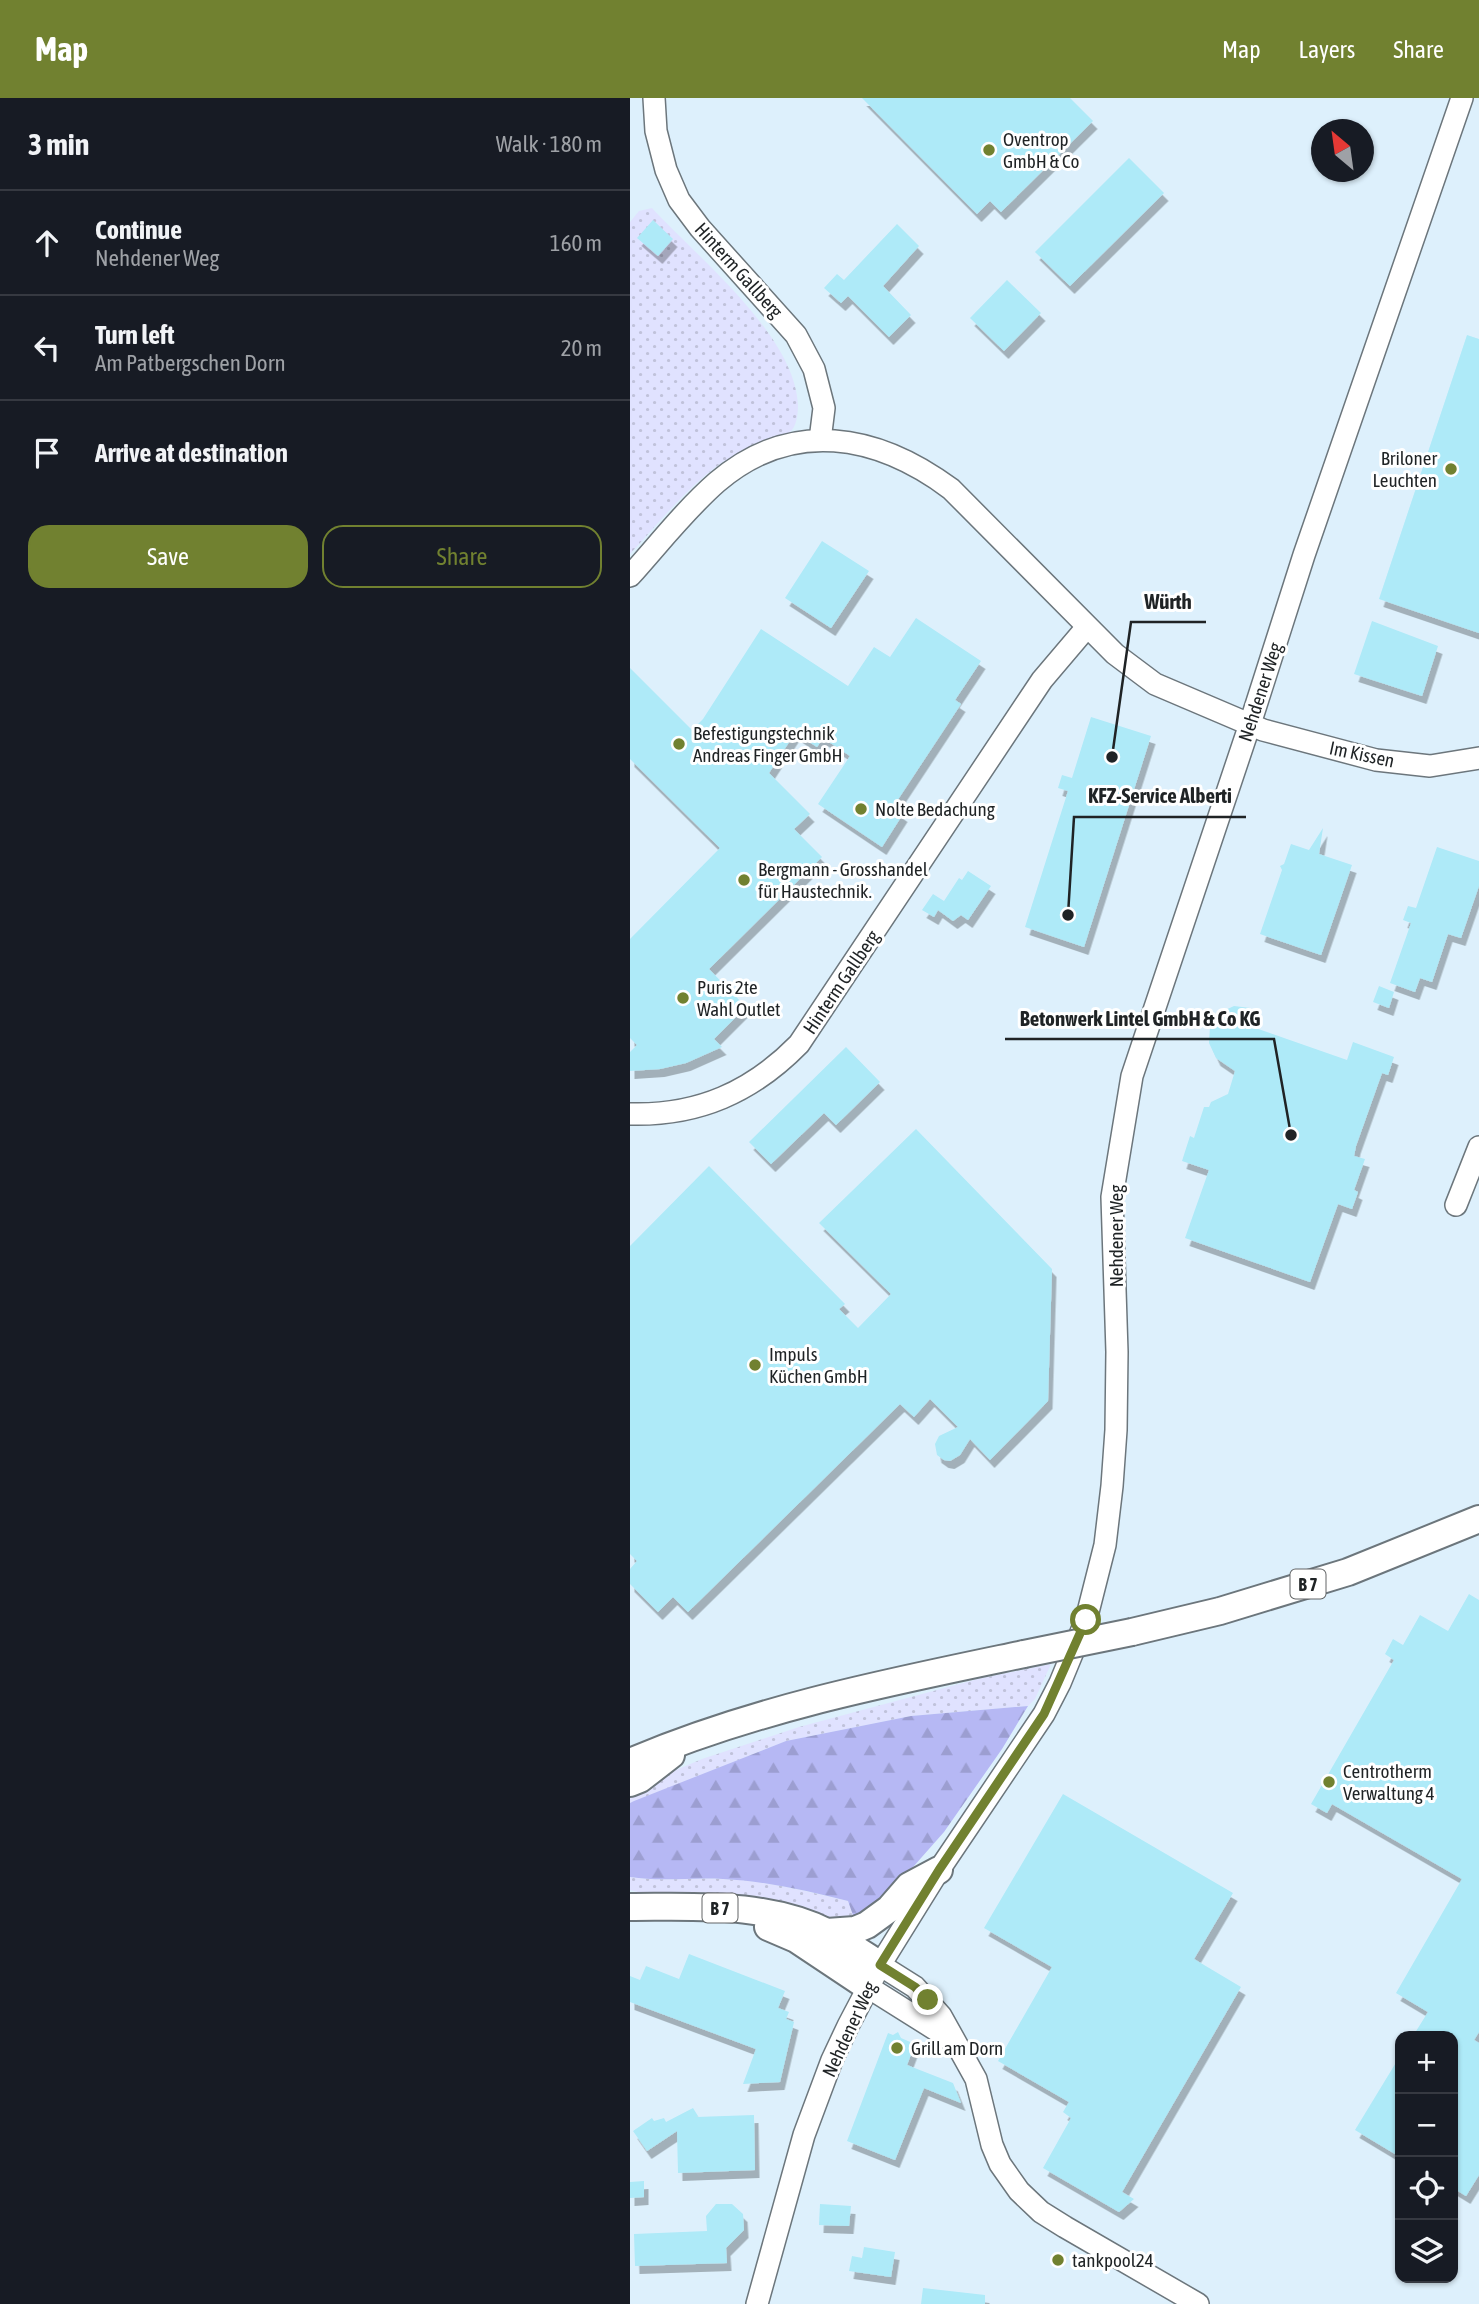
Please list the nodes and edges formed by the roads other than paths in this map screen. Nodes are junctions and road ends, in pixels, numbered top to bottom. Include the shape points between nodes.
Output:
1 (654, 98) edge
2 (1462, 98) edge
3 (820, 440) junction
4 (630, 576) edge
5 (1087, 627) junction
6 (1250, 724) junction
7 (1478, 760) edge
8 (630, 1115) edge
9 (1479, 1147) edge
10 (1456, 1205) dead end
11 (1479, 1519) edge
12 (695, 1736) junction
13 (630, 1762) edge
14 (630, 1783) edge
15 (939, 1870) junction
16 (634, 1909) edge
17 (827, 1932) junction
18 (874, 1976) junction
19 (757, 2304) edge
20 (1198, 2304) edge

1 - 3 street, Hinterm Gallberg via 656,131 679,200 789,326 814,369 824,408
2 - 6 street, Nehdener Weg
3 - 4 street via 775,450 731,472
3 - 5 street via 873,446 933,475
5 - 6 street via 1155,684
5 - 8 street, Hinterm Gallberg via 1042,680 799,1044 761,1078 731,1095 674,1112
6 - 7 street, Im Kissen via 1376,760 1430,766
6 - 15 street, Nehdener Weg via 1132,1076 1112,1197 1116,1430 1096,1584 1086,1620 1044,1714
9 - 10 street
11 - 12 main road, B 7, bridge via 1348,1572 1220,1611 816,1699
12 - 13 main road, B 7
12 - 14 main road, B 7
15 - 17 main road, B 7 via 909,1886 880,1918 855,1930
15 - 18 street, Nehdener Weg
16 - 17 main road, B 7 via 757,1911
16 - 18 main road, B 7 via 771,1927
17 - 18 main road, B 7
18 - 19 street, Nehdener Weg via 832,2060 804,2135
18 - 20 street via 957,2045 976,2079 1000,2164 1019,2191 1041,2212

